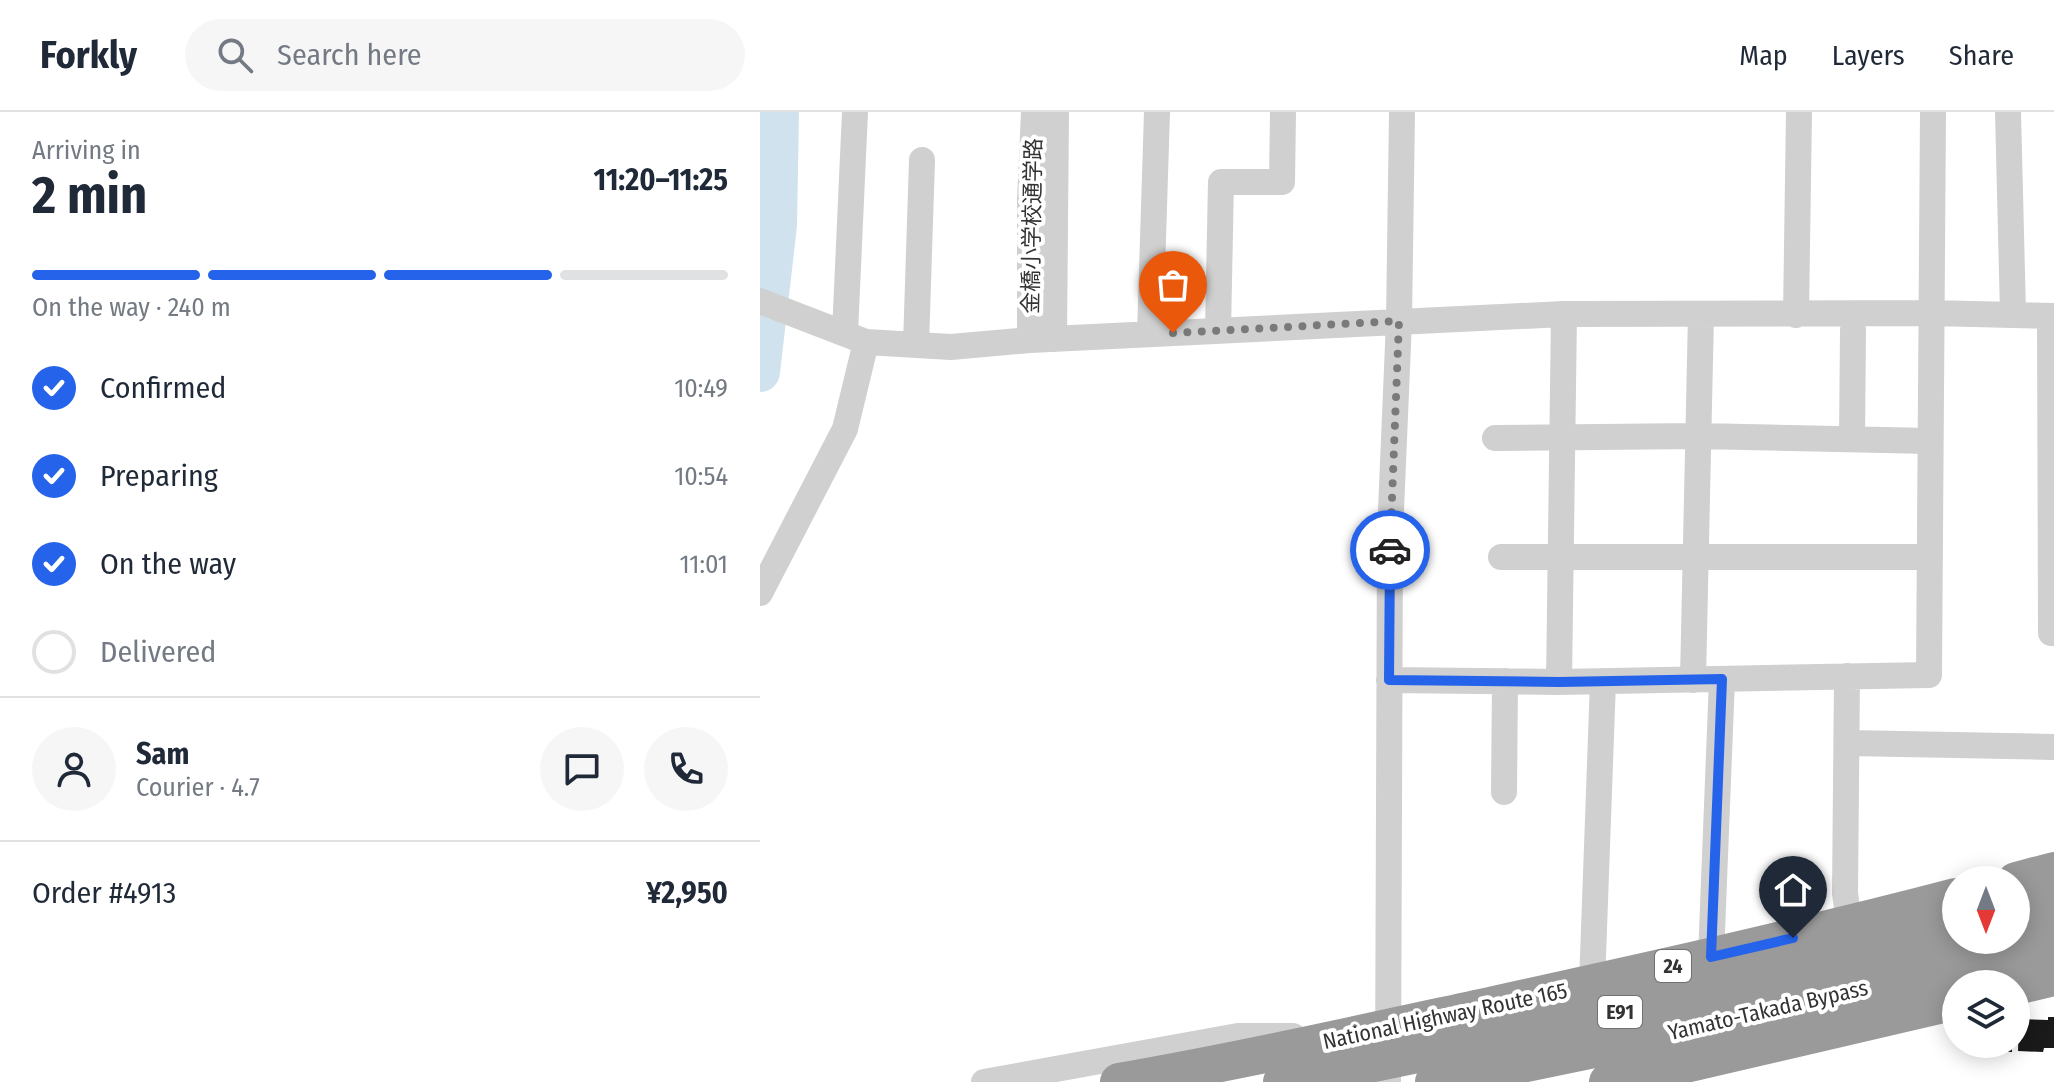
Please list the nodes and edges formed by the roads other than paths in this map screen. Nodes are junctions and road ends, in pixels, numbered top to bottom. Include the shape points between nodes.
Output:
1 (855, 112) edge
2 (1034, 112) edge
3 (1056, 112) edge
4 (1157, 112) edge
5 (1283, 112) edge
6 (1402, 112) edge
7 (1799, 112) edge
8 (1933, 112) edge
9 (2008, 112) edge
10 (922, 160) dead end
11 (760, 301) edge
12 (1932, 313) junction
13 (1564, 314) junction
14 (1701, 314) junction
15 (2013, 314) junction
16 (1796, 315) junction
17 (2052, 316) edge
18 (1399, 321) junction
19 (1218, 330) junction
20 (1853, 330) dead end
21 (1150, 334) junction
22 (850, 335) junction
23 (1042, 340) junction
24 (916, 345) junction
25 (1698, 436) junction
26 (1495, 438) dead end
27 (1562, 439) junction
28 (1852, 439) junction
29 (1930, 441) junction
30 (1501, 557) dead end
31 (1560, 557) junction
32 (1696, 557) junction
33 (1929, 557) junction
34 (760, 593) edge
35 (2054, 633) edge
36 (1847, 676) junction
37 (1722, 679) junction
38 (1389, 680) junction
39 (1693, 680) junction
40 (1505, 681) junction
41 (1603, 681) junction
42 (1559, 682) junction
43 (1848, 743) junction
44 (2054, 747) edge
45 (1504, 792) dead end
46 (2054, 871) edge
47 (2030, 877) edge
48 (1942, 901) edge
49 (2054, 910) edge
50 (2030, 916) edge
51 (1848, 925) junction
52 (1942, 938) edge
53 (2054, 942) edge
54 (1711, 957) junction
55 (1632, 975) junction
56 (2054, 977) edge
57 (2030, 983) edge
58 (1592, 984) junction
59 (1942, 1005) edge
60 (1866, 1024) junction
61 (1370, 1032) junction
62 (1653, 1072) junction
63 (984, 1082) edge
64 (1119, 1082) edge
65 (1282, 1082) edge
66 (1388, 1082) edge
67 (1434, 1082) edge
68 (1608, 1082) edge

1 - 22 street
2 - 23 street, 金橋小学校通学路 via 1030,200
3 - 23 street
4 - 21 street
5 - 19 street via 1282,182 1221,182
6 - 18 street
7 - 16 street
8 - 12 street
9 - 15 street
10 - 24 street
11 - 22 street
12 - 15 street
12 - 16 street
12 - 29 street
13 - 14 street
13 - 18 street
13 - 27 street
14 - 16 street
14 - 25 street
15 - 17 street
17 - 35 street
18 - 19 street
18 - 38 street
19 - 21 street
20 - 28 street
21 - 23 street
22 - 24 street
22 - 34 street via 845,429
23 - 24 street
25 - 27 street
25 - 28 street
25 - 32 street
26 - 27 street
27 - 31 street
28 - 29 street
29 - 33 street
30 - 31 street
31 - 32 street
31 - 42 street
32 - 33 street
32 - 39 street
33 - 36 street via 1929,675
36 - 37 street
36 - 43 street
37 - 39 street
37 - 54 street
38 - 40 street
38 - 61 street
39 - 41 street
40 - 42 street
40 - 45 street
41 - 42 street
41 - 58 street
43 - 44 street
43 - 51 street
46 - 47 highway
48 - 51 highway, National Highway Route 165 / 24
49 - 50 highway
51 - 54 highway, National Highway Route 165 / 24
51 - 60 street
52 - 65 highway, Yamato-Takada Bypass / E91, bridge
53 - 67 highway, Yamato-Takada Bypass / E91, bridge via 1710,1024
54 - 55 highway, National Highway Route 165 / 24
55 - 58 highway, National Highway Route 165 / 24
55 - 62 street
56 - 57 highway
58 - 61 highway, National Highway Route 165 / 24
59 - 60 highway
60 - 62 highway
61 - 63 street via 1238,1036
61 - 64 highway, National Highway Route 165 / 24
61 - 66 street
62 - 68 highway

